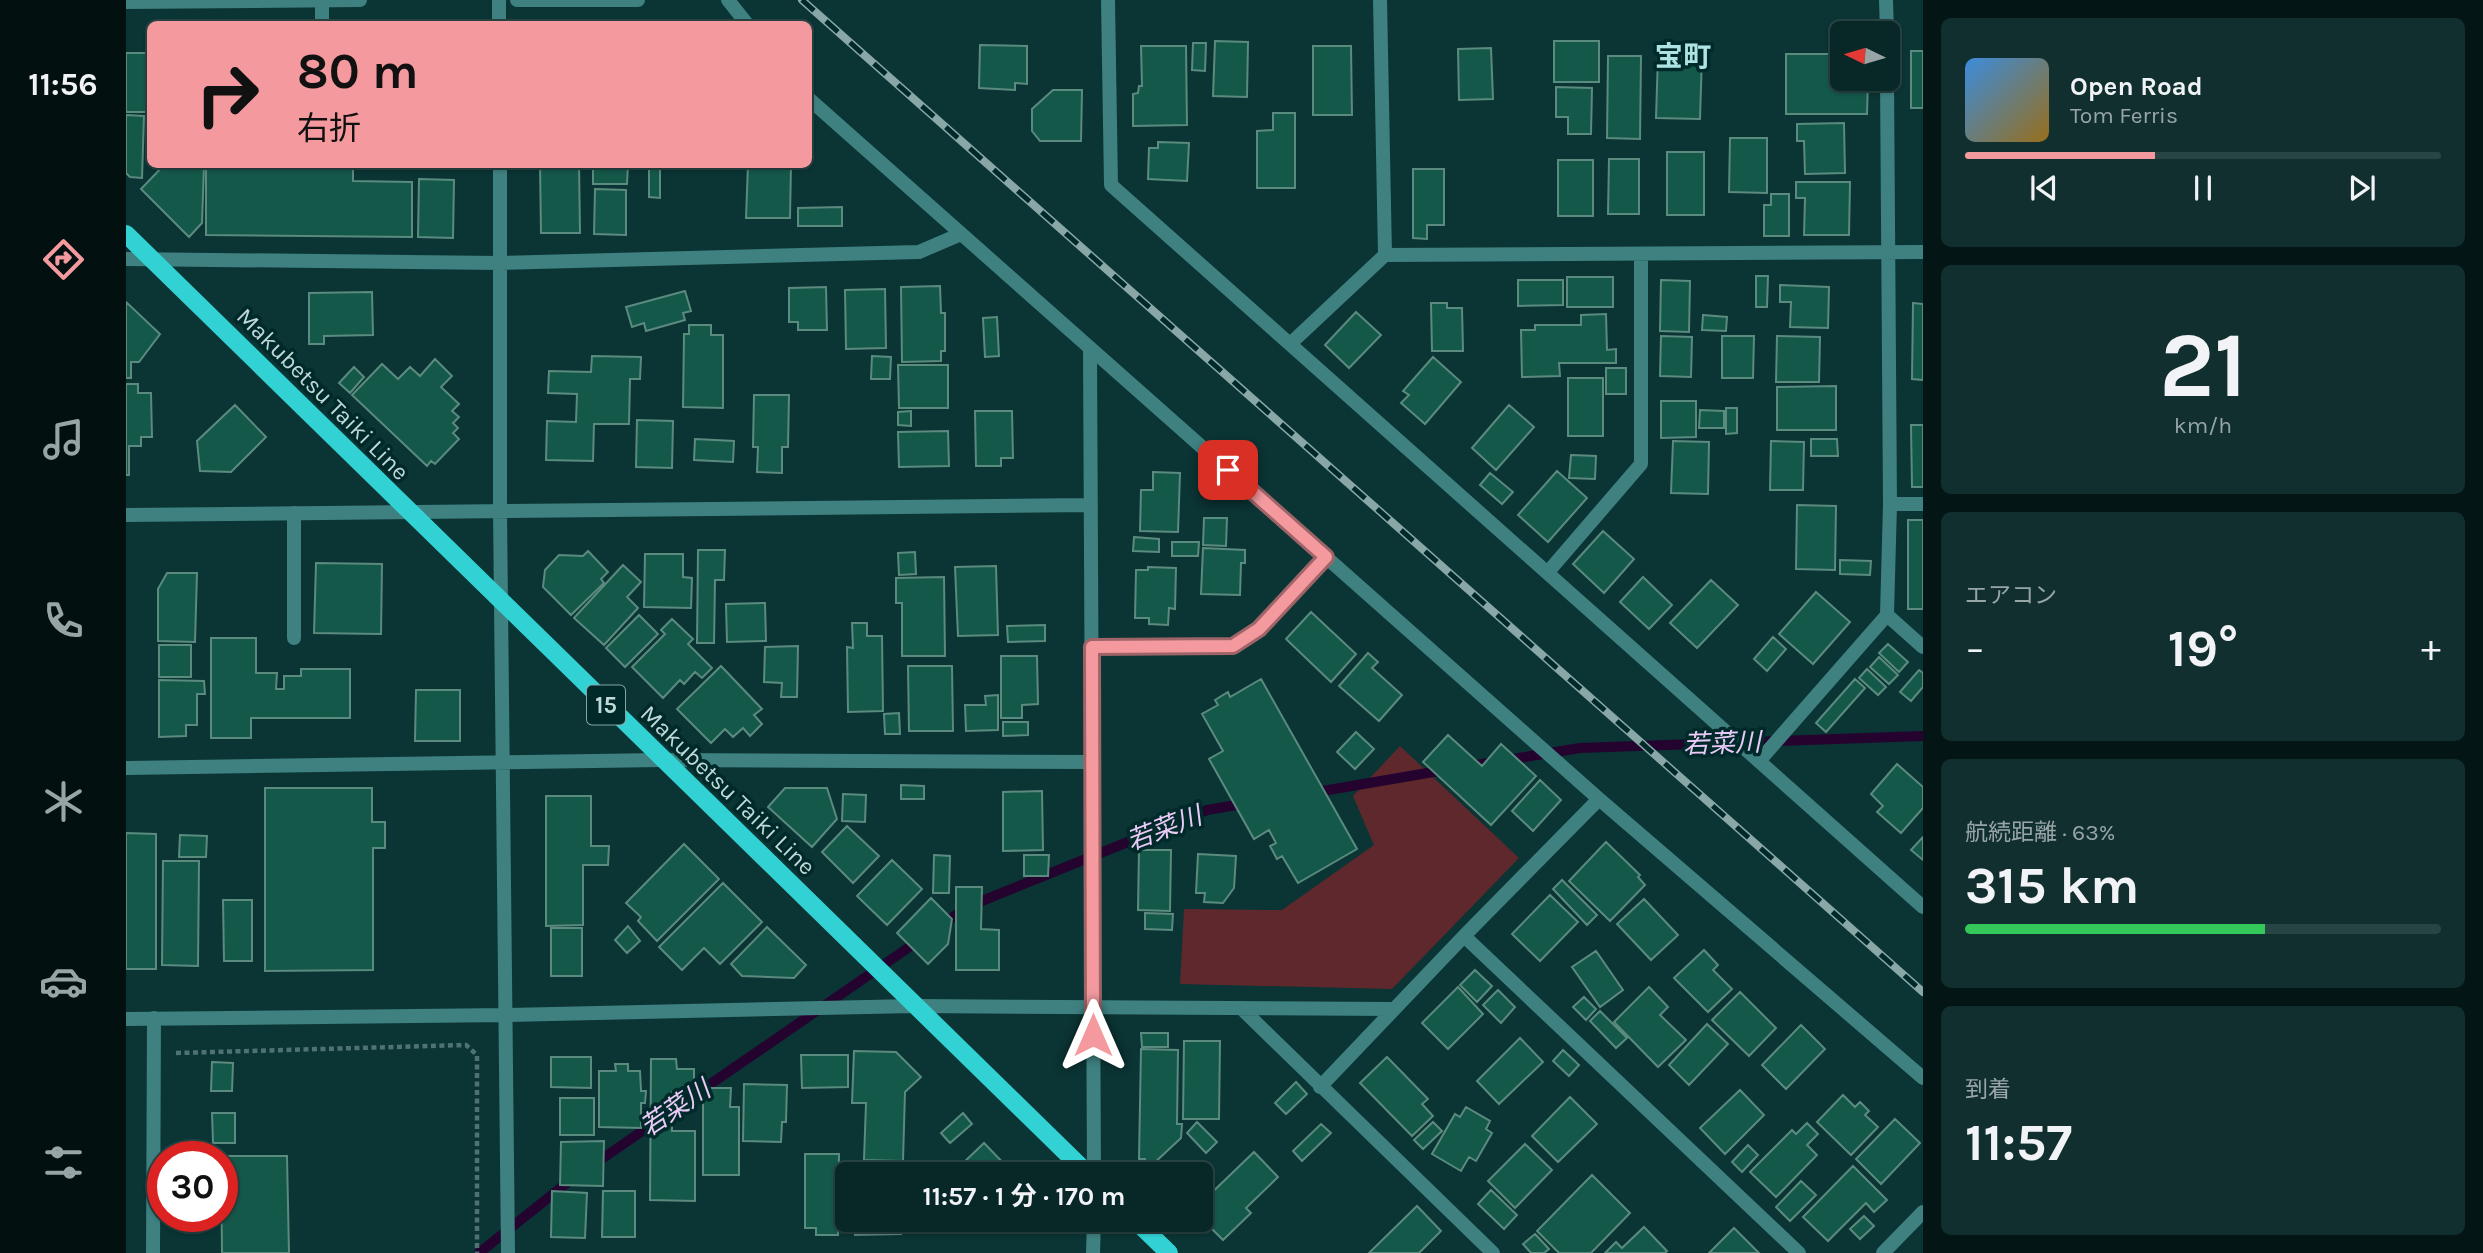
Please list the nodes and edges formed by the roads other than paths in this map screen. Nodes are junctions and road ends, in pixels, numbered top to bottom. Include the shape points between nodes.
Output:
1 (321, 0) edge
2 (360, 0) edge
3 (499, 0) edge
4 (517, 0) edge
5 (638, 0) edge
6 (728, 0) edge
7 (1108, 0) edge
8 (1380, 0) edge
9 (1886, 0) edge
10 (126, 2) edge
11 (322, 21) edge
12 (499, 21) edge
13 (745, 21) edge
14 (1887, 21) edge
15 (1887, 91) edge
16 (812, 102) edge
17 (499, 168) edge
18 (126, 234) edge
19 (961, 234) junction
20 (1889, 252) junction
21 (1923, 252) edge
22 (1641, 254) junction
23 (1385, 255) junction
24 (151, 258) junction
25 (126, 259) edge
26 (500, 263) junction
27 (1290, 344) junction
28 (1090, 348) junction
29 (1923, 503) edge
30 (1890, 504) junction
31 (1091, 505) junction
32 (500, 512) junction
33 (294, 513) junction
34 (409, 513) junction
35 (126, 515) edge
36 (1326, 557) junction
37 (1548, 572) junction
38 (501, 601) junction
39 (1887, 615) junction
40 (294, 638) dead end
41 (1092, 647) junction
42 (1923, 647) edge
43 (662, 760) junction
44 (1759, 761) junction
45 (1093, 762) junction
46 (503, 764) junction
47 (126, 768) edge
48 (1600, 799) junction
49 (1923, 907) edge
50 (1464, 936) junction
51 (914, 1006) junction
52 (1093, 1007) junction
53 (1241, 1008) junction
54 (1394, 1009) junction
55 (507, 1015) junction
56 (154, 1018) junction
57 (126, 1019) edge
58 (1923, 1078) edge
59 (1320, 1087) junction
60 (1076, 1162) edge
61 (1094, 1162) edge
62 (1923, 1212) edge
63 (1094, 1232) edge
64 (1147, 1232) edge
65 (153, 1253) edge
66 (509, 1253) edge
67 (1093, 1253) edge
68 (1169, 1253) edge
69 (1493, 1253) edge
70 (1799, 1253) edge
71 (1883, 1253) edge

1 - 2 street
1 - 10 street
1 - 11 street
3 - 12 street
4 - 5 street
6 - 13 street
7 - 27 street via 1111,185
8 - 23 street
9 - 14 street
15 - 20 street
16 - 19 street
17 - 26 street
18 - 24 main road, Makubetsu Taiki Line / 15
19 - 26 street via 919,252
19 - 28 street
20 - 21 street
20 - 22 street
20 - 30 street
22 - 23 street
22 - 37 street via 1641,464
23 - 27 street
24 - 25 street
24 - 26 street
24 - 34 main road, Makubetsu Taiki Line / 15
26 - 32 street
27 - 37 street
28 - 31 street
28 - 36 street
29 - 30 street
30 - 39 street
31 - 32 street
31 - 41 street
32 - 34 street
32 - 38 street
33 - 34 street
33 - 35 street
33 - 40 street
34 - 38 main road, Makubetsu Taiki Line / 15
36 - 41 street via 1259,629 1233,646
36 - 48 street
37 - 44 street
38 - 43 main road, Makubetsu Taiki Line / 15
38 - 46 street
39 - 42 street
39 - 44 street
41 - 45 street
43 - 45 street
43 - 46 street
43 - 51 main road, Makubetsu Taiki Line / 15
44 - 49 street
45 - 52 street
46 - 47 street
46 - 55 street
48 - 50 street
48 - 58 street
50 - 54 street
50 - 70 street
51 - 52 street
51 - 55 street
51 - 60 main road, Makubetsu Taiki Line / 15
52 - 53 street
52 - 61 street
53 - 54 street
53 - 59 street
54 - 59 street
55 - 56 street
55 - 66 street
56 - 57 street
56 - 65 street
59 - 69 street
62 - 71 street
63 - 67 street
64 - 68 main road

